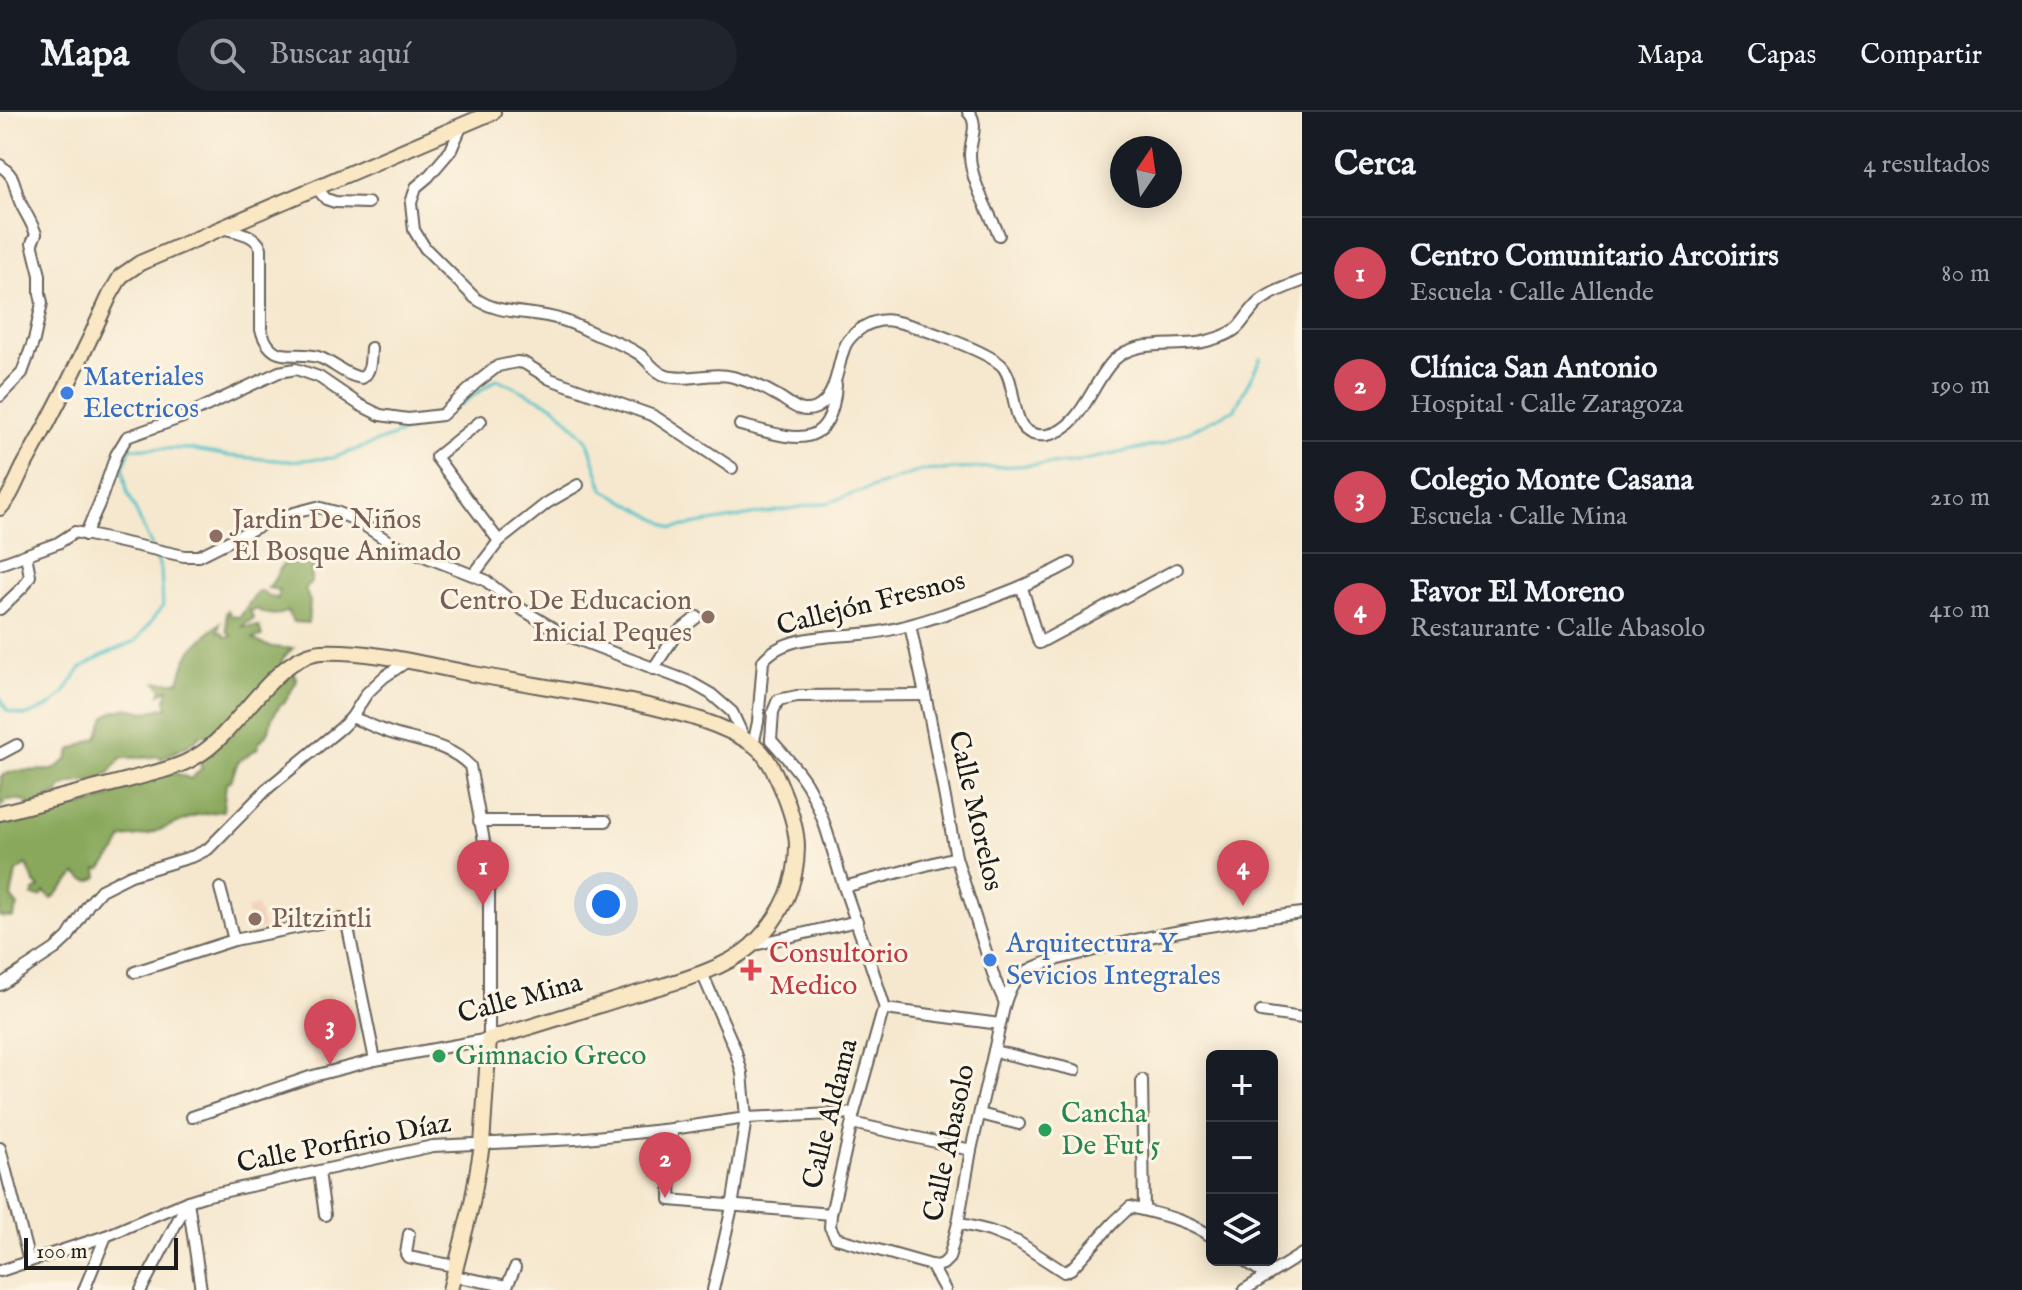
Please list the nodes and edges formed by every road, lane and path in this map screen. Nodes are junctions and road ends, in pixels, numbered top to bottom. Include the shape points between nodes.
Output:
1 (493, 112) edge
2 (968, 112) edge
3 (462, 124) junction
4 (0, 165) edge
5 (316, 187) junction
6 (368, 203) dead end
7 (222, 228) junction
8 (999, 235) dead end
9 (1302, 281) edge
10 (371, 348) dead end
11 (837, 378) junction
12 (0, 396) edge
13 (481, 421) dead end
14 (740, 425) dead end
15 (732, 468) dead end
16 (578, 485) dead end
17 (0, 508) edge
18 (85, 535) junction
19 (499, 541) junction
20 (26, 555) junction
21 (1070, 563) dead end
22 (0, 564) edge
23 (1177, 569) dead end
24 (474, 574) junction
25 (1022, 588) junction
26 (0, 609) edge
27 (697, 617) dead end
28 (910, 625) junction
29 (406, 662) junction
30 (653, 669) junction
31 (925, 695) junction
32 (352, 717) junction
33 (756, 743) junction
34 (17, 745) dead end
35 (0, 754) edge
36 (0, 813) edge
37 (479, 821) junction
38 (606, 821) dead end
39 (956, 857) junction
40 (844, 887) junction
41 (220, 888) dead end
42 (1302, 913) edge
43 (857, 921) junction
44 (234, 940) junction
45 (751, 946) junction
46 (135, 972) dead end
47 (702, 973) junction
48 (0, 985) edge
49 (1005, 1003) junction
50 (885, 1009) junction
51 (1261, 1012) dead end
52 (1302, 1018) edge
53 (1000, 1024) junction
54 (489, 1039) junction
55 (994, 1051) junction
56 (375, 1060) junction
57 (1075, 1070) dead end
58 (1142, 1080) dead end
59 (980, 1114) junction
60 (192, 1117) dead end
61 (746, 1118) junction
62 (853, 1118) junction
63 (1019, 1124) dead end
64 (672, 1129) junction
65 (482, 1145) junction
66 (0, 1148) edge
67 (971, 1150) junction
68 (319, 1172) junction
69 (188, 1201) junction
70 (732, 1207) junction
71 (1144, 1210) junction
72 (831, 1214) junction
73 (325, 1215) dead end
74 (958, 1223) junction
75 (1206, 1232) edge
76 (409, 1234) dead end
77 (106, 1236) junction
78 (1302, 1254) edge
79 (29, 1261) junction
80 (934, 1266) junction
81 (1253, 1266) edge
82 (515, 1268) dead end
83 (0, 1271) edge
84 (1267, 1276) junction
85 (452, 1277) edge
86 (84, 1290) edge
87 (141, 1290) edge
88 (201, 1290) edge
89 (713, 1290) edge
90 (945, 1290) edge
91 (1244, 1290) edge

1 - 3 street
2 - 8 street via 974,124 970,156
3 - 5 street
3 - 11 street via 451,150 416,187 411,203 414,230 434,258 484,304 565,320 622,344 667,376 733,377 802,410 817,408
4 - 12 street via 12,174 36,234 32,243 42,303 22,373
5 - 6 street via 335,202
5 - 7 street
7 - 10 street via 246,234 261,248 261,330 272,350 322,359 362,378 370,367
7 - 17 street via 121,276
9 - 11 street via 1259,302 1237,329 1221,336 1129,350 1114,360 1069,425 1048,435 1030,433 1019,423 1009,378 990,356 891,320 856,331 846,344
11 - 14 street via 835,405 825,427 807,438
13 - 19 street via 436,457
15 - 18 street via 654,416 550,379 524,363 498,366 442,415 408,419 380,415 319,377 296,369 127,437
16 - 19 street
18 - 20 street via 75,532
18 - 24 street, Calle Aldama via 199,556 259,526 317,507 356,520 406,550
19 - 24 street
20 - 22 street
20 - 26 street via 30,576
21 - 25 street, Callejón Fresnos
23 - 25 street via 1039,643
24 - 30 street, Calle Aldama via 561,633
25 - 28 street, Callejón Fresnos
27 - 30 street via 677,633
28 - 31 street, Calle Morelos
28 - 33 street, Callejón Fresnos via 795,642 768,654 763,661
29 - 32 street via 367,693
29 - 33 street via 671,711
29 - 36 street via 356,654 306,655 289,664 197,757
30 - 33 street, Calle Aldama via 711,694
31 - 33 street via 778,700
31 - 39 street, Calle Morelos
32 - 37 street via 460,756 470,766
32 - 48 street via 268,788 208,849 101,890 68,937
33 - 40 street, Calle Aldama via 806,783
33 - 45 street via 782,787 797,837 797,863 782,910
34 - 35 street
37 - 38 street
37 - 54 street via 489,868
39 - 40 street
39 - 49 street, Calle Morelos
40 - 43 street, Calle Aldama
41 - 44 street
42 - 49 street, Calle Abasolo via 1168,934 1047,963 1022,973
43 - 45 street, Calle Mina
43 - 50 street, Calle Aldama
44 - 46 street
44 - 56 street via 334,919 344,922
45 - 47 street, Calle Mina
47 - 54 street, Calle Mina
47 - 61 street via 735,1049
49 - 53 street, Calle Abasolo
50 - 53 street
50 - 62 street, Calle Aldama
51 - 52 street
53 - 55 street, Calle Abasolo
54 - 56 street, Calle Mina
54 - 65 street
55 - 57 street
55 - 59 street, Calle Abasolo
56 - 60 street, Calle Mina
58 - 71 street
59 - 63 street
59 - 67 street, Calle Abasolo
61 - 62 street, Calle Porfirio Díaz
61 - 64 street, Calle Porfirio Díaz
61 - 70 street
62 - 67 street, Calle Porfirio Díaz
62 - 72 street, Calle Aldama
64 - 65 street, Calle Porfirio Díaz
64 - 70 street via 670,1200
65 - 68 street, Calle Porfirio Díaz via 433,1146
65 - 85 street
66 - 79 street
67 - 74 street, Calle Abasolo
68 - 69 street, Calle Porfirio Díaz
68 - 73 street
69 - 77 street, Calle Porfirio Díaz
69 - 87 street
69 - 88 street
70 - 72 street
70 - 89 street
71 - 74 street via 1130,1207 1064,1272 1018,1242
71 - 75 street
72 - 80 street, Calle Aldama via 836,1238
74 - 80 street, Calle Abasolo via 949,1258
76 - 85 street via 408,1257
77 - 79 street, Calle Porfirio Díaz
77 - 86 street
78 - 84 street
79 - 83 street, Calle Porfirio Díaz
80 - 90 street
81 - 84 street
82 - 85 street via 507,1286
84 - 91 street

